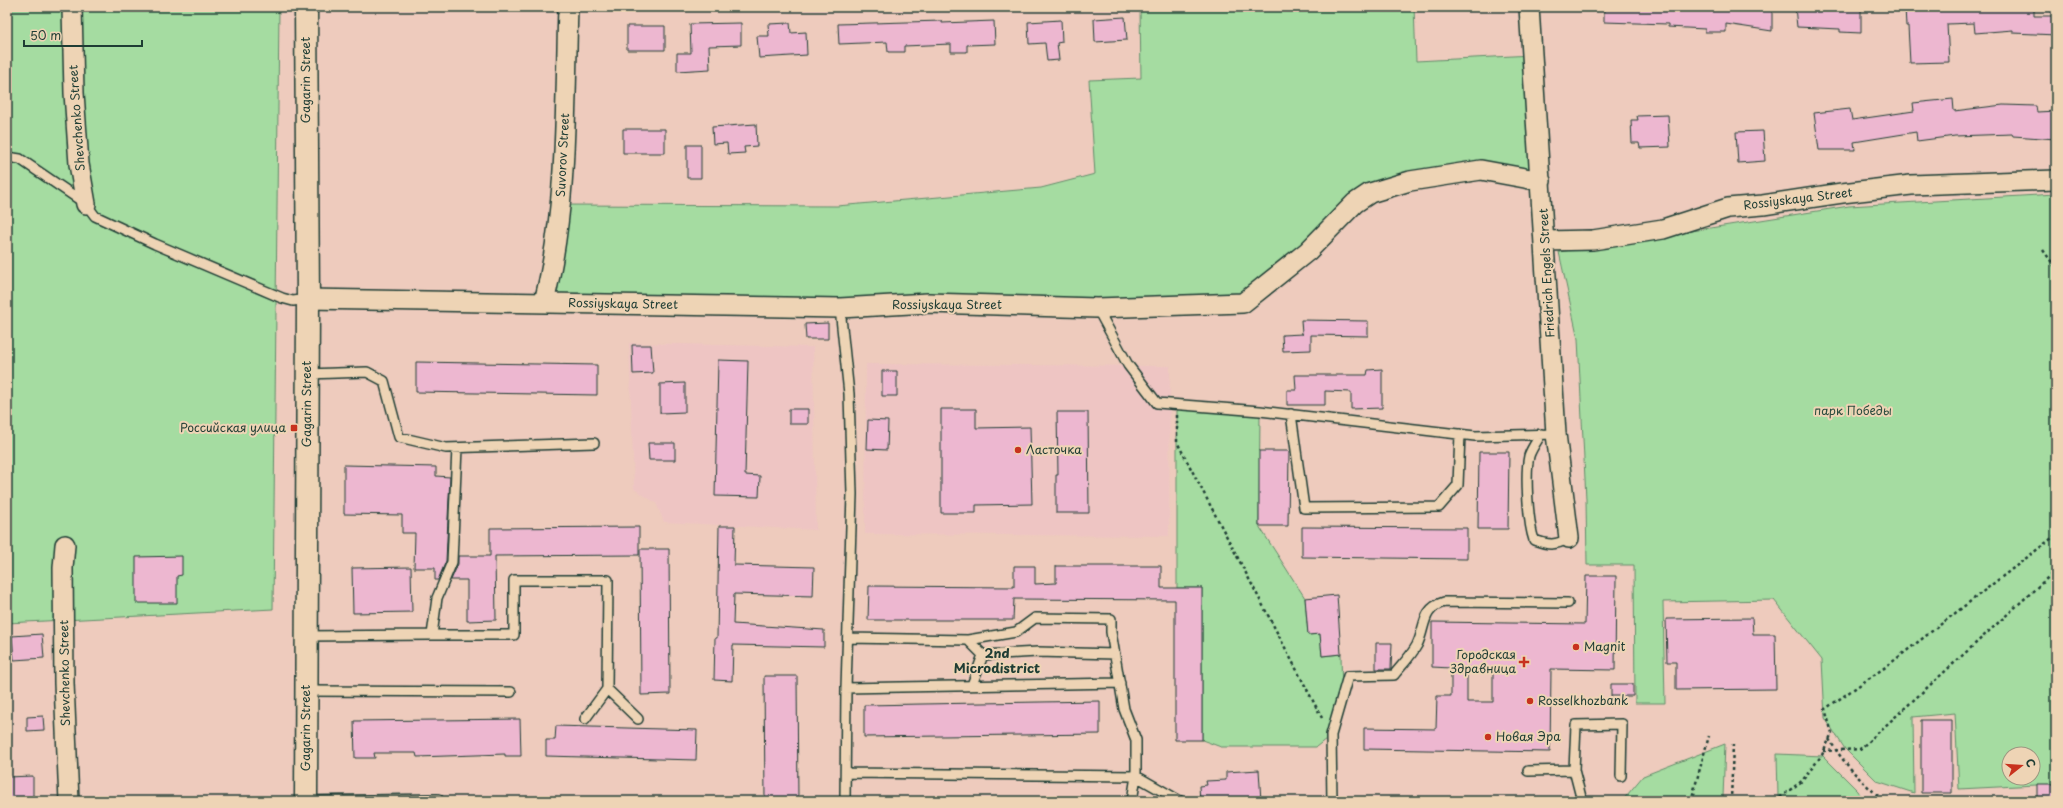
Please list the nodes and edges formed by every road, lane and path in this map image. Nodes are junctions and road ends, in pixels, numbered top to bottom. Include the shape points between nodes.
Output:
1 (72, 7) edge
2 (306, 7) edge
3 (568, 7) edge
4 (1529, 7) edge
5 (7, 157) edge
6 (2056, 180) edge
7 (1541, 181) junction
8 (86, 204) junction
9 (1545, 241) junction
10 (2043, 250) dead end
11 (2056, 268) edge
12 (308, 299) junction
13 (544, 302) junction
14 (840, 308) junction
15 (1097, 308) junction
16 (307, 374) junction
17 (1177, 405) junction
18 (1291, 414) junction
19 (1460, 434) junction
20 (1548, 434) junction
21 (594, 443) dead end
22 (457, 448) junction
23 (2056, 535) edge
24 (1569, 538) joint
25 (64, 545) dead end
26 (2056, 570) edge
27 (1568, 604) dead end
28 (432, 635) junction
29 (306, 636) junction
30 (848, 638) junction
31 (968, 640) junction
32 (1115, 654) junction
33 (983, 655) junction
34 (1120, 683) junction
35 (972, 685) junction
36 (846, 688) junction
37 (607, 689) junction
38 (306, 691) junction
39 (511, 692) dead end
40 (585, 719) dead end
41 (638, 719) dead end
42 (1332, 735) junction
43 (1709, 736) dead end
44 (1829, 739) junction
45 (1733, 743) dead end
46 (1836, 750) junction
47 (1823, 752) junction
48 (1574, 770) junction
49 (1528, 771) dead end
50 (846, 772) junction
51 (1136, 776) junction
52 (1621, 776) dead end
53 (1693, 793) junction
54 (69, 801) edge
55 (306, 801) edge
56 (438, 801) edge
57 (845, 801) edge
58 (1132, 801) edge
59 (1180, 801) edge
60 (1332, 801) edge
61 (1582, 801) edge
62 (1691, 801) edge
63 (1700, 801) edge
64 (1731, 801) edge
65 (1775, 801) edge
66 (1885, 801) edge

1 - 8 street, Shevchenko Street via 77,140
2 - 12 street, Gagarin Street
3 - 13 street, Suvorov Street via 564,157 554,264
4 - 7 street, Friedrich Engels Street
5 - 8 lane via 20,159
6 - 9 street, Rossiyskaya Street via 1911,185 1842,193 1728,208 1663,229 1593,240
7 - 9 street, Friedrich Engels Street
7 - 15 street, Rossiyskaya Street via 1481,170 1410,181 1370,193 1355,203 1308,251 1243,303
8 - 12 lane via 95,216 282,298 293,301
9 - 20 street, Friedrich Engels Street
10 - 11 path
12 - 13 street, Rossiyskaya Street
12 - 16 street, Gagarin Street
13 - 14 street, Rossiyskaya Street
14 - 15 street, Rossiyskaya Street via 928,303
14 - 30 lane via 849,394 852,494
15 - 17 lane via 1128,365 1157,403
16 - 22 lane via 367,372 384,381 399,437 446,448
16 - 29 street, Gagarin Street
17 - 18 lane
17 - 42 path via 1177,442
18 - 19 lane
18 - 19 lane via 1304,508 1439,507 1458,484
19 - 20 lane
20 - 24 street, Friedrich Engels Street
20 - 24 lane via 1530,456 1528,488 1531,531 1534,540 1548,545 1560,544
21 - 22 lane
22 - 28 lane via 452,562 437,598
23 - 44 path via 1887,666 1825,709 1832,733
25 - 54 street, Shevchenko Street via 64,683
26 - 46 path via 1860,749
27 - 42 lane via 1444,602 1434,605 1427,614 1417,644 1394,675 1348,676
28 - 29 lane
28 - 37 lane via 514,635 514,580 608,580
29 - 38 street, Gagarin Street
30 - 31 lane
30 - 36 lane
31 - 32 lane via 1016,632 1035,618 1111,619
31 - 33 lane
32 - 33 lane via 1038,652
32 - 34 lane
33 - 35 lane
34 - 35 lane
34 - 51 lane via 1124,709 1136,740
35 - 36 lane
36 - 50 lane
37 - 40 lane
37 - 41 lane
38 - 39 lane
38 - 55 street, Gagarin Street
42 - 60 lane
43 - 53 path
44 - 46 path
44 - 47 path
45 - 64 path
46 - 47 path
46 - 66 path via 1868,788
47 - 65 path via 1802,780
48 - 49 lane
48 - 52 lane via 1576,725 1622,724
48 - 61 lane
50 - 51 lane
50 - 57 lane
51 - 58 lane
51 - 59 lane
53 - 62 path
53 - 63 path
55 - 56 lane

